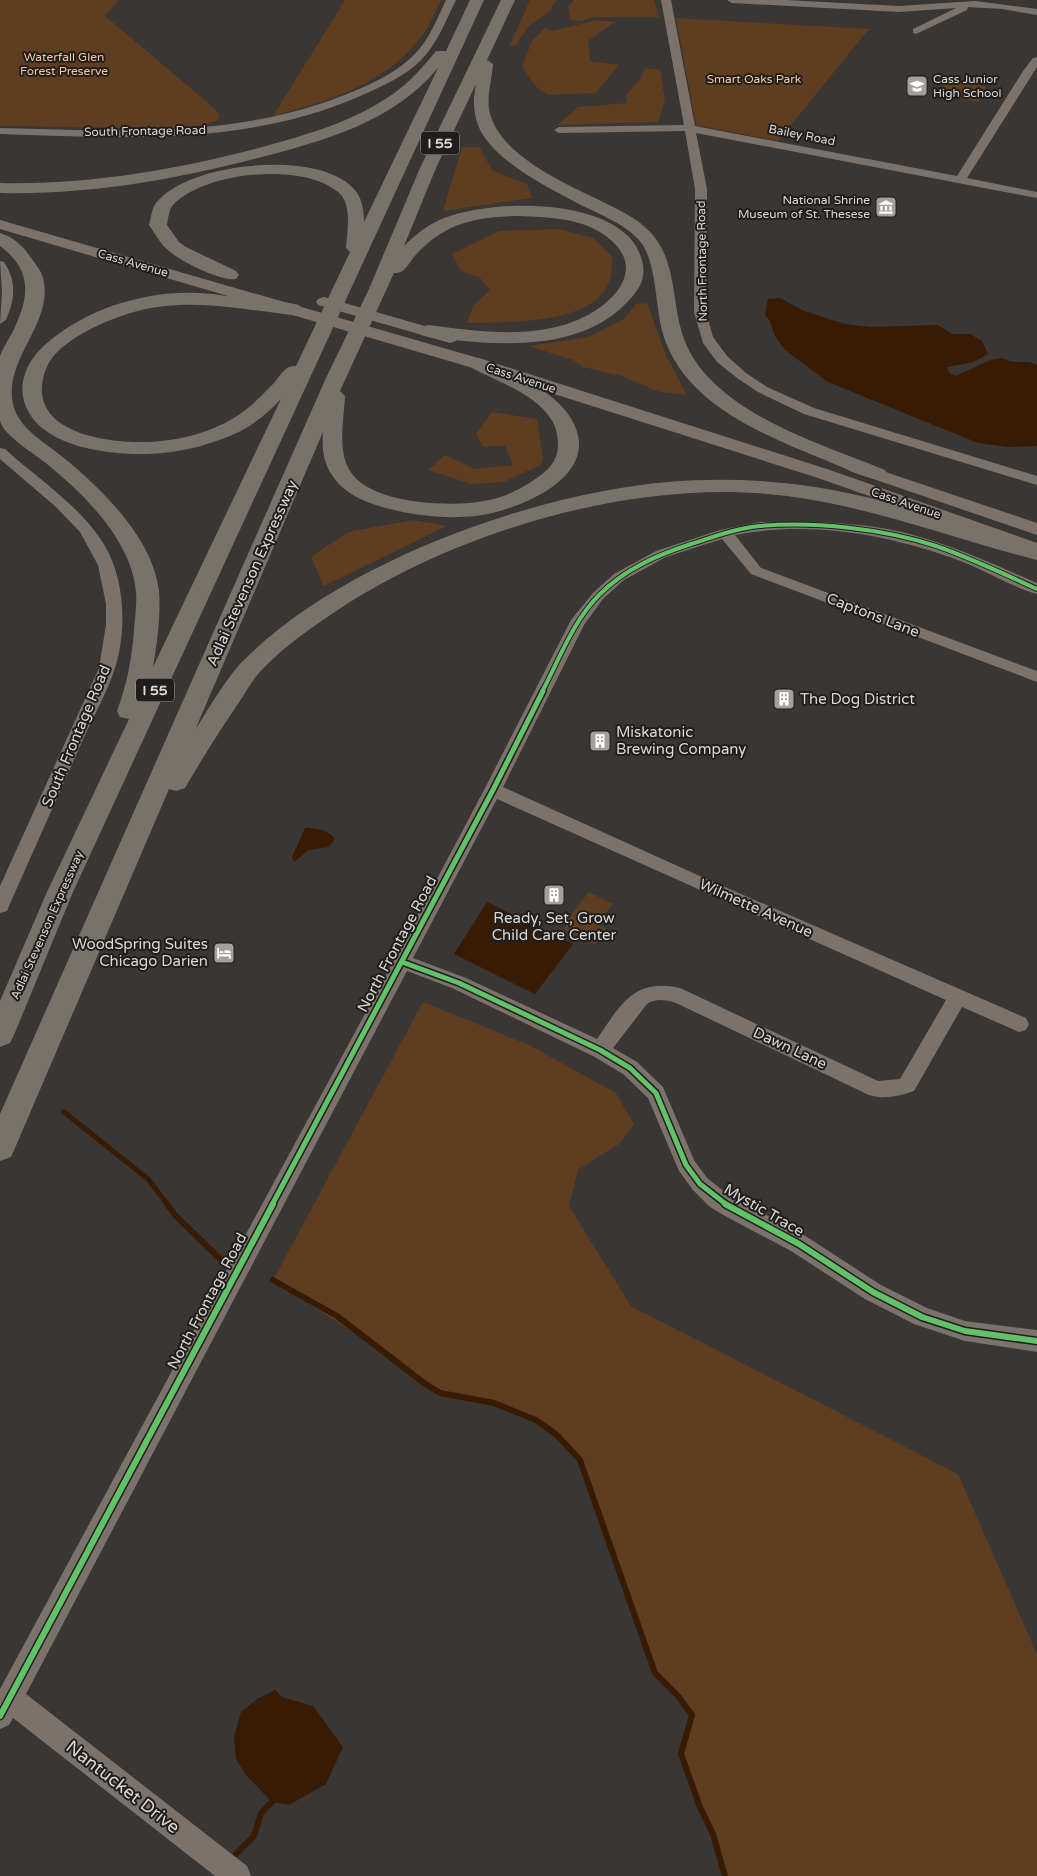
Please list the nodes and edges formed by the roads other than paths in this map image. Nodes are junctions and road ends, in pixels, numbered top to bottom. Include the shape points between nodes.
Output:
1 (452, 0) edge
2 (476, 0) edge
3 (508, 0) edge
4 (666, 0) edge
5 (732, 0) edge
6 (969, 2) edge
7 (1037, 12) edge
8 (466, 24) junction
9 (916, 31) dead end
10 (488, 43) junction
11 (1037, 60) edge
12 (689, 128) junction
13 (559, 130) dead end
14 (0, 131) edge
15 (960, 180) junction
16 (0, 188) edge
17 (1037, 195) edge
18 (0, 210) edge
19 (0, 224) edge
20 (0, 238) edge
21 (134, 248) dead end
22 (163, 256) dead end
23 (355, 256) junction
24 (0, 265) edge
25 (230, 275) junction
26 (249, 280) dead end
27 (378, 289) junction
28 (314, 299) dead end
29 (292, 309) junction
30 (0, 320) edge
31 (428, 331) junction
32 (315, 347) junction
33 (479, 364) junction
34 (336, 378) junction
35 (0, 452) edge
36 (878, 474) junction
37 (1037, 481) edge
38 (1037, 529) edge
39 (724, 533) junction
40 (1037, 549) edge
41 (1037, 553) edge
42 (1037, 589) edge
43 (1037, 677) edge
44 (493, 790) junction
45 (60, 892) junction
46 (0, 906) edge
47 (87, 949) junction
48 (402, 962) junction
49 (958, 996) junction
50 (1020, 1024) dead end
51 (0, 1035) edge
52 (600, 1050) junction
53 (0, 1148) edge
54 (1037, 1341) edge
55 (5, 1707) edge
56 (237, 1876) edge

1 - 14 street, South Frontage Road via 422,52 408,65 358,94 328,106 239,127 205,131 144,134
2 - 8 highway, Adlai Stevenson Expressway / I 55
3 - 10 highway, Adlai Stevenson Expressway / I 55
4 - 12 street, North Frontage Road
5 - 6 street via 899,9
6 - 7 street
6 - 9 street
8 - 16 highway via 426,74 399,97 327,133 195,170 149,179 68,187
8 - 23 highway, Adlai Stevenson Expressway / I 55
10 - 27 highway, Adlai Stevenson Expressway / I 55 via 428,168
10 - 36 highway via 480,110 489,133 522,165 625,220 646,237 659,260 672,334 690,369 722,401 746,415
11 - 15 street
12 - 13 street, Bailey Road
12 - 15 street, Bailey Road
12 - 37 street, North Frontage Road via 700,189 700,312 709,342 720,358 756,386 797,406
15 - 17 street, Bailey Road
18 - 21 main road, Cass Avenue
19 - 29 main road, Cass Avenue
20 - 45 highway via 23,258 34,279 31,308 1,384 7,417 14,429 107,509 133,546 148,590 145,657 137,690
22 - 25 main road, Cass Avenue
23 - 25 highway via 356,205 341,185 319,175 292,170 234,171 204,180 169,198 158,219 165,239 173,247
23 - 32 highway, Adlai Stevenson Expressway / I 55
24 - 30 street via 9,283 8,303
25 - 26 main road, Cass Avenue
27 - 31 highway via 418,241 453,221 489,213 527,211 578,218 614,233 631,253 636,274 626,294 610,310 582,324 552,334 502,339
27 - 34 highway, Adlai Stevenson Expressway / I 55
28 - 31 main road, Cass Avenue
29 - 32 highway via 196,298 148,304 109,314 75,330 43,355 33,377 34,404 52,426 97,444 178,445 240,423 272,397
29 - 33 main road, Cass Avenue
31 - 36 main road, Cass Avenue
32 - 45 highway, Adlai Stevenson Expressway / I 55
33 - 34 highway via 528,389 548,404 564,422 569,448 568,457 559,471 539,487 502,504 469,510 432,510 393,503 366,494 345,479 332,451
33 - 40 main road, Cass Avenue via 824,474
34 - 47 highway, Adlai Stevenson Expressway / I 55
35 - 46 street, South Frontage Road via 71,513 99,547 114,591 115,615 114,641 107,668
36 - 38 main road, Cass Avenue
39 - 42 street, North Frontage Road via 760,526 860,529 935,546
39 - 43 street, Captons Lane via 756,571
39 - 44 street, North Frontage Road via 661,554 619,577 598,596 577,624
41 - 47 highway via 882,508 821,495 786,489 721,486 647,491 568,504 450,544 382,573 350,591 318,611 252,666 185,766
44 - 48 street, North Frontage Road
44 - 49 street, Wilmette Avenue
45 - 51 highway, Adlai Stevenson Expressway / I 55
47 - 53 highway, Adlai Stevenson Expressway / I 55
48 - 52 street, Mystic Trace via 459,982
48 - 55 street, North Frontage Road
49 - 50 street, Wilmette Avenue
49 - 52 street, Dawn Lane via 907,1085 898,1088 876,1089 680,996 665,992 644,995
52 - 54 street, Mystic Trace via 630,1068 656,1093 686,1165 718,1200 799,1244 873,1292 922,1317 965,1331
55 - 56 street, Nantucket Drive

